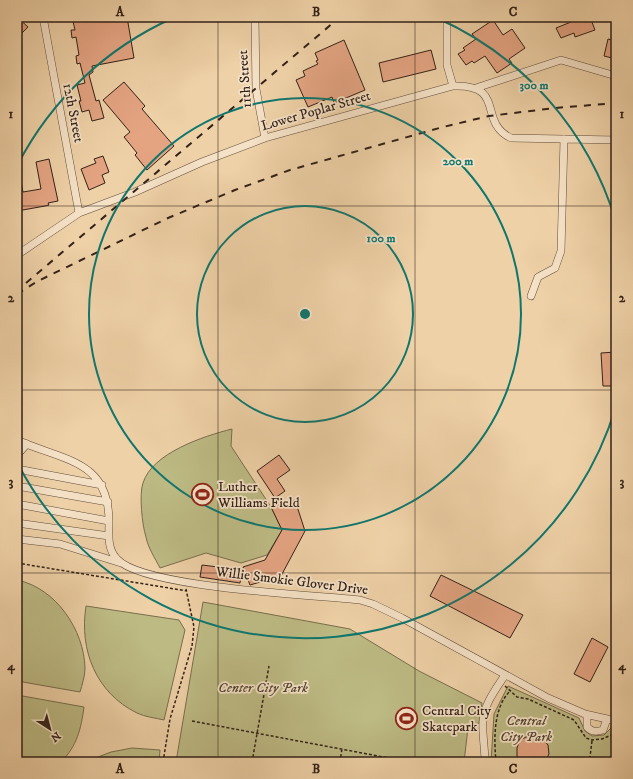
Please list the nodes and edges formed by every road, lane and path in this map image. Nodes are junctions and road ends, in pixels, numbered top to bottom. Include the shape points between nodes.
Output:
1 (43, 17) edge
2 (255, 17) edge
3 (447, 17) edge
4 (616, 76) edge
5 (453, 86) junction
6 (476, 88) junction
7 (265, 138) junction
8 (564, 139) junction
9 (616, 140) edge
10 (79, 212) junction
11 (17, 255) edge
12 (531, 296) dead end
13 (17, 440) edge
14 (27, 444) junction
15 (17, 455) edge
16 (17, 469) edge
17 (102, 485) junction
18 (17, 486) edge
19 (108, 502) junction
20 (17, 504) edge
21 (109, 521) junction
22 (17, 523) edge
23 (109, 536) junction
24 (17, 539) edge
25 (17, 563) edge
26 (121, 563) junction
27 (183, 581) junction
28 (187, 591) junction
29 (269, 666) dead end
30 (503, 678) junction
31 (510, 691) junction
32 (587, 715) junction
33 (607, 719) junction
34 (192, 721) dead end
35 (616, 721) edge
36 (257, 734) junction
37 (615, 734) edge
38 (592, 740) junction
39 (342, 748) junction
40 (590, 757) junction
41 (163, 762) edge
42 (252, 762) edge
43 (340, 762) edge
44 (410, 762) edge
45 (485, 762) edge
46 (496, 762) edge
47 (587, 762) edge
48 (592, 762) edge

1 - 10 street, 12th Street
2 - 7 street, 11th Street via 256,89
3 - 5 street via 446,65
4 - 6 street via 561,60
5 - 6 street, Lower Poplar Street via 468,85
5 - 7 street, Lower Poplar Street
6 - 8 street via 482,91 494,123 504,135 511,138
7 - 10 street, Lower Poplar Street via 202,162 135,192
8 - 9 street
8 - 12 street via 561,251 554,268 538,277
10 - 11 street, Lower Poplar Street
13 - 14 street
14 - 15 street
14 - 17 street via 78,464
16 - 17 street
17 - 19 street
18 - 19 street
19 - 21 street
20 - 21 street
21 - 23 street
22 - 23 street
23 - 26 street via 111,550
24 - 26 street, Willie Smokie Glover Drive via 60,544
25 - 28 path
26 - 27 street, Willie Smokie Glover Drive via 137,571
27 - 28 path
27 - 30 street, Willie Smokie Glover Drive via 261,592 360,600 392,613
28 - 41 path via 194,627 192,646 170,719
29 - 36 path
30 - 31 path
30 - 32 street, Willie Smokie Glover Drive
30 - 45 street via 491,698 483,721
31 - 38 path via 517,697 528,699 574,720 582,734
31 - 46 path via 505,696 496,720
32 - 33 street, Willie Smokie Glover Drive
32 - 33 street via 587,727 591,731 603,730
33 - 35 street, Willie Smokie Glover Drive
34 - 36 path
36 - 39 path
36 - 42 path
37 - 38 path
38 - 40 path
39 - 43 path
39 - 44 path
40 - 47 path
40 - 48 path

